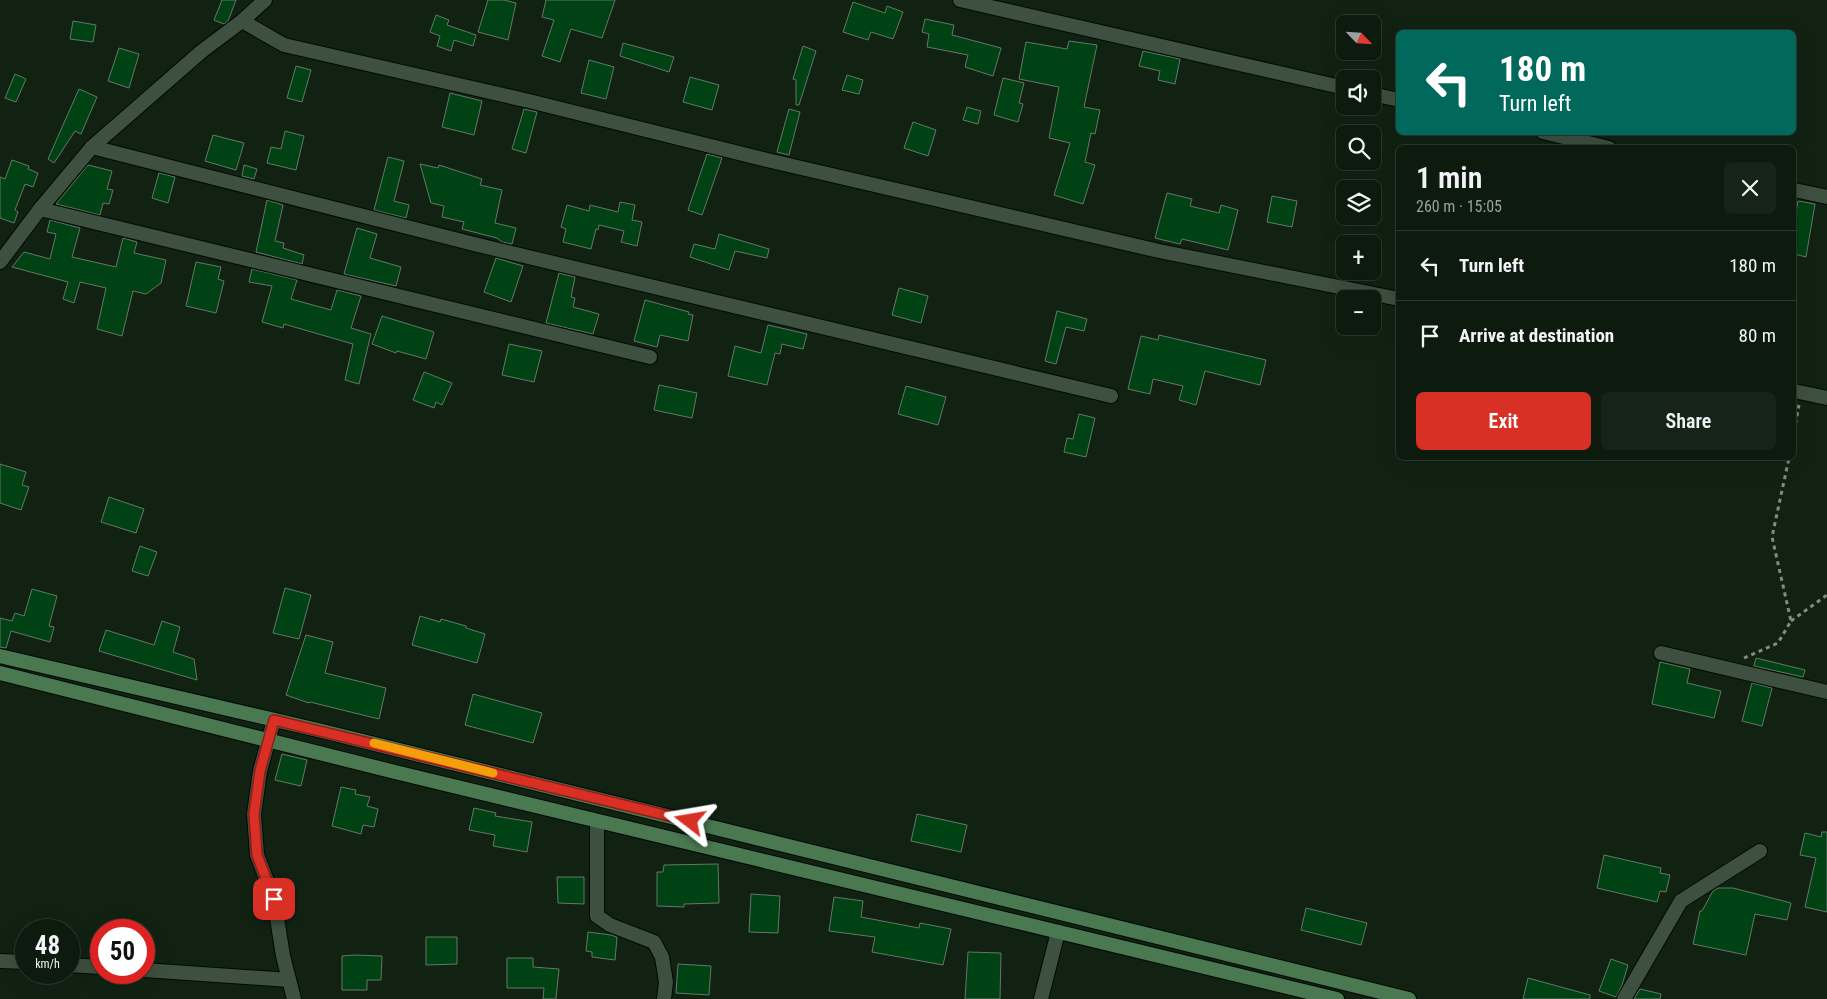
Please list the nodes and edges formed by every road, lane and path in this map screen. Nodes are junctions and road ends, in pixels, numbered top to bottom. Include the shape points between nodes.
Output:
1 (265, 0) edge
2 (960, 0) edge
3 (242, 20) junction
4 (1336, 86) edge
5 (1381, 96) edge
6 (1396, 99) edge
7 (1555, 135) edge
8 (1597, 145) edge
9 (92, 146) junction
10 (1796, 190) edge
11 (1827, 197) edge
12 (40, 209) junction
13 (0, 262) edge
14 (1396, 297) edge
15 (650, 357) dead end
16 (1798, 392) edge
17 (1111, 396) dead end
18 (1827, 398) edge
19 (1796, 412) edge
20 (1788, 460) edge
21 (1827, 595) edge
22 (1791, 621) junction
23 (1660, 653) dead end
24 (0, 656) edge
25 (1722, 667) junction
26 (0, 673) edge
27 (1827, 692) edge
28 (274, 720) junction
29 (269, 739) junction
30 (597, 821) junction
31 (1760, 850) dead end
32 (1085, 919) junction
33 (1058, 932) junction
34 (1081, 938) junction
35 (0, 960) edge
36 (15, 961) edge
37 (155, 971) edge
38 (289, 980) junction
39 (294, 999) edge
40 (664, 999) edge
41 (1041, 999) edge
42 (1336, 999) edge
43 (1409, 999) edge
44 (1624, 999) edge

1 - 3 street
2 - 4 street
3 - 9 street
3 - 14 street via 284,45 1149,249
5 - 6 street
7 - 8 street
9 - 12 street
9 - 17 street via 474,244
10 - 11 street
12 - 13 street
12 - 15 street
16 - 18 street
16 - 19 path
20 - 22 path via 1772,537
21 - 22 path
22 - 25 path via 1778,643
23 - 25 street
24 - 28 main road
25 - 27 street
26 - 29 main road
28 - 29 street
28 - 32 main road
29 - 30 main road
29 - 38 street via 260,771 254,814 257,855 274,899
30 - 33 main road
30 - 40 street via 597,916 610,925 654,942 662,957 666,982
31 - 44 street via 1681,901
32 - 34 main road
32 - 43 main road
33 - 34 main road
33 - 41 street
34 - 42 main road
35 - 36 street
37 - 38 street
38 - 39 street

